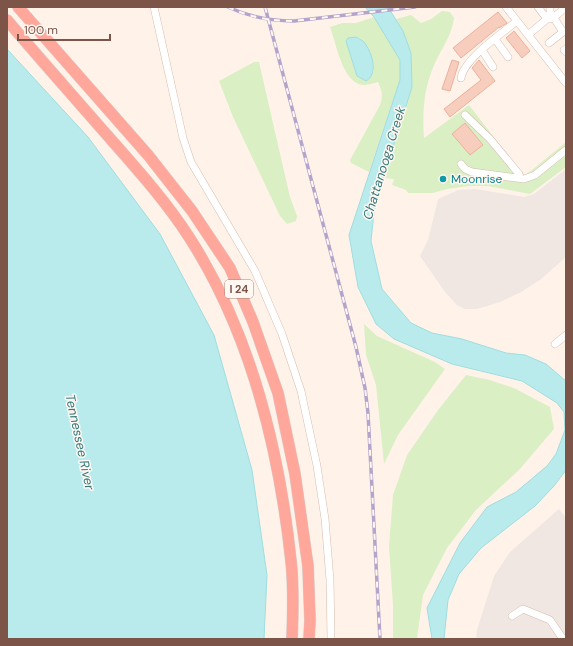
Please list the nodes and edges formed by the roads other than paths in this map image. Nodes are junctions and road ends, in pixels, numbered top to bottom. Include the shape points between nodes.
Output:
1 (18, 7) edge
2 (28, 7) edge
3 (154, 7) edge
4 (506, 7) edge
5 (538, 7) edge
6 (550, 7) edge
7 (566, 7) edge
8 (550, 18) junction
9 (7, 20) edge
10 (517, 21) junction
11 (528, 35) junction
12 (495, 39) junction
13 (47, 40) junction
14 (549, 43) dead end
15 (566, 49) edge
16 (482, 50) junction
17 (566, 52) edge
18 (508, 57) dead end
19 (493, 67) dead end
20 (460, 78) dead end
21 (566, 83) edge
22 (465, 115) dead end
23 (566, 150) edge
24 (461, 164) dead end
25 (520, 178) junction
26 (566, 335) edge
27 (555, 344) dead end
28 (512, 616) dead end
29 (292, 639) edge
30 (309, 639) edge
31 (331, 639) edge
32 (563, 639) edge

1 - 13 highway, I 24
2 - 13 highway via 39,20
3 - 31 street via 183,138 191,162 255,271 282,334 300,391 317,466 325,519
4 - 10 street
5 - 8 street
6 - 8 street
7 - 8 street
8 - 11 street
8 - 14 street via 563,32
9 - 29 highway, I 24 via 169,208 207,267 232,318 259,393 277,467 291,562
10 - 11 street
10 - 12 street
11 - 21 street
12 - 16 street
12 - 18 street
13 - 30 highway, I 24 via 148,155 192,211 230,268 253,322 278,393 295,474 308,566
15 - 17 street
16 - 19 street
16 - 20 street via 466,66
22 - 25 street via 490,139
23 - 25 street via 535,175
24 - 25 street via 472,172
26 - 27 street
28 - 32 street via 523,610 550,620

